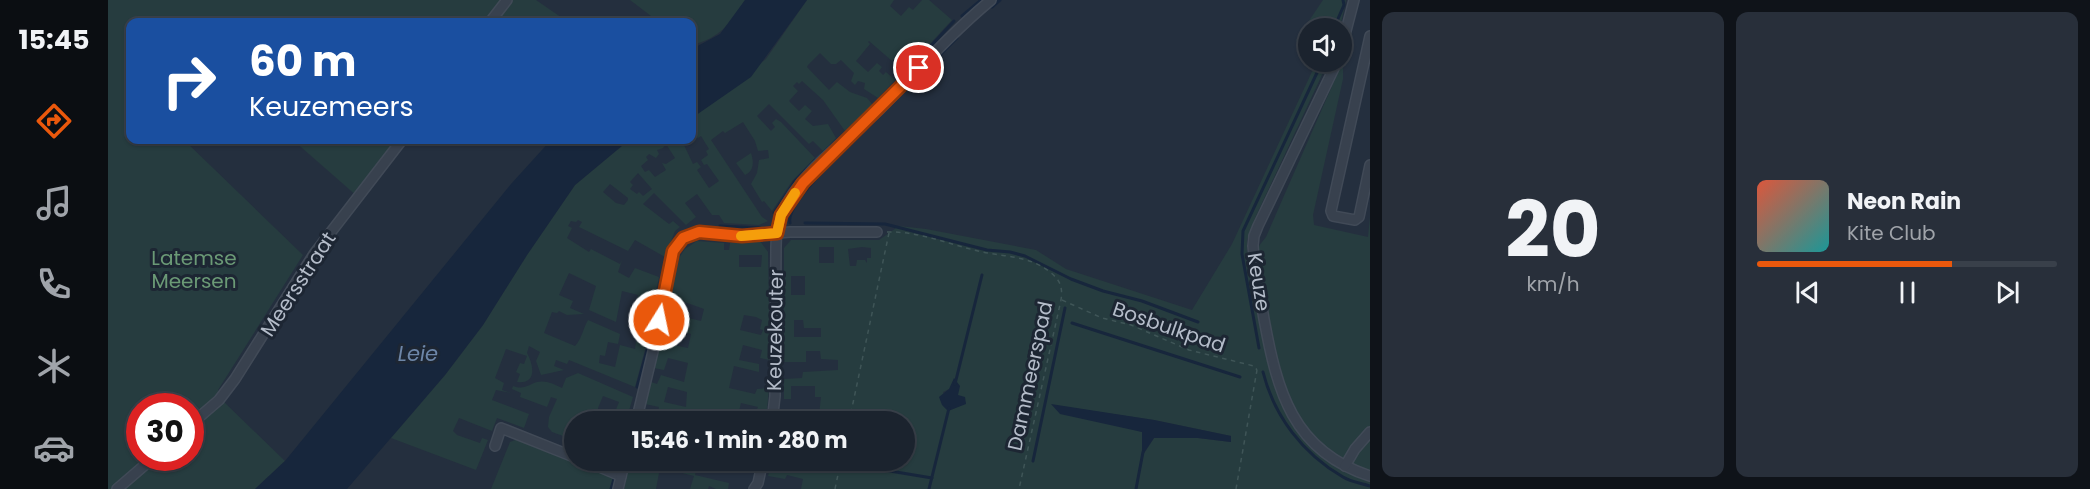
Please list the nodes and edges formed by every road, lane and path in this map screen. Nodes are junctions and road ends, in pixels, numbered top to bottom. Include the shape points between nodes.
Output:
1 (507, 0) edge
2 (991, 0) edge
3 (1354, 0) edge
4 (493, 18) edge
5 (1349, 18) edge
6 (1370, 36) edge
7 (1332, 72) edge
8 (399, 144) edge
9 (1370, 165) edge
10 (877, 232) joint
11 (889, 232) junction
12 (777, 233) junction
13 (1061, 300) junction
14 (639, 411) edge
15 (773, 411) edge
16 (851, 411) edge
17 (204, 412) edge
18 (1370, 432) edge
19 (495, 446) dead end
20 (564, 453) edge
21 (1345, 466) junction
22 (138, 471) edge
23 (609, 471) edge
24 (622, 471) edge
25 (761, 471) edge
26 (839, 471) edge
27 (621, 476) junction
28 (1370, 476) edge
29 (757, 487) edge
30 (117, 489) edge
31 (618, 489) edge
32 (835, 489) edge
33 (1019, 489) edge
34 (1236, 489) edge

1 - 4 street
2 - 12 street, Keuzekouter via 809,176 781,215
3 - 5 street
6 - 9 street via 1333,216 1355,220 1359,217
7 - 21 street, Keuze via 1258,226 1253,246 1281,394 1303,431
8 - 17 street, Meersstraat via 314,254 226,391
10 - 11 path, Dammeerspad
10 - 12 street
11 - 13 path, Dammeerspad via 909,233 1033,262 1059,281
11 - 16 path
12 - 14 street via 742,236 699,232 677,244 670,261
12 - 15 street, Keuzekouter
13 - 33 path, Dammeerspad
13 - 34 path, Bosbulkpad via 1189,350 1254,366 1257,370
18 - 21 street
19 - 20 street via 501,428
21 - 28 street, Keuze
22 - 30 street
23 - 27 street
24 - 27 street
25 - 29 street
26 - 32 path
27 - 31 street

